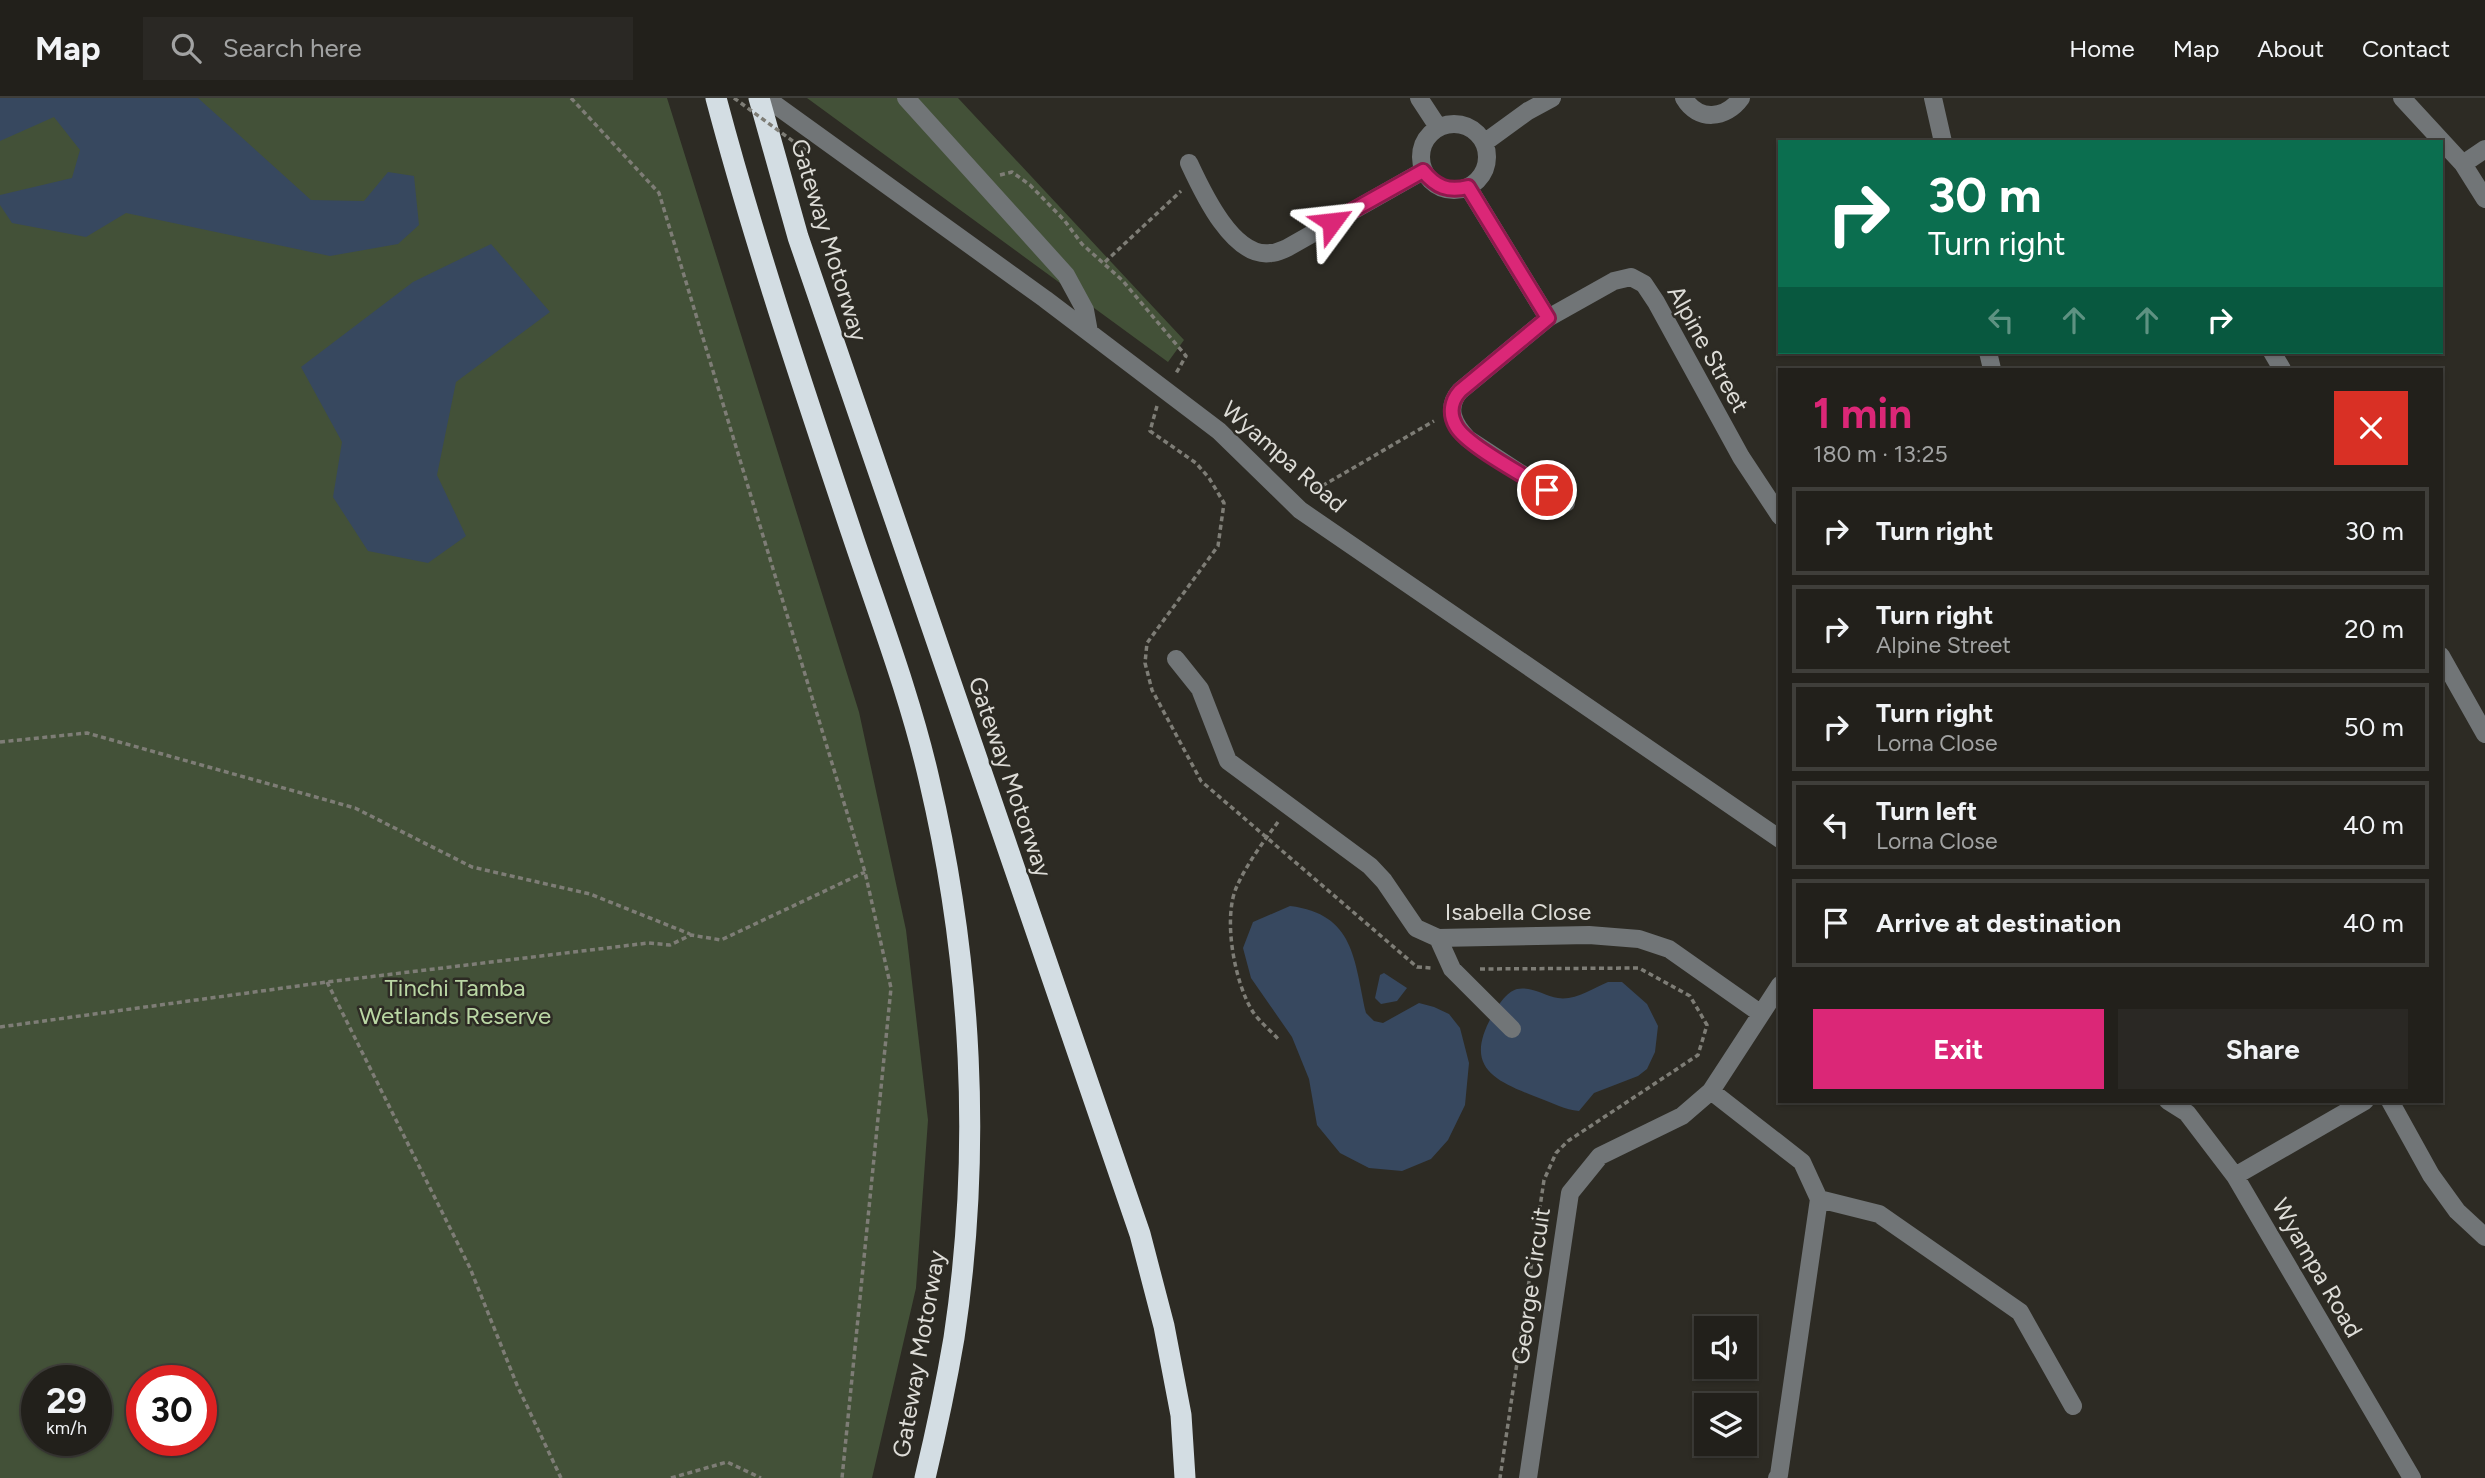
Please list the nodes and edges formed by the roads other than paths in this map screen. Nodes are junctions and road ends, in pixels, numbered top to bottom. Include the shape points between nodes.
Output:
1 (716, 98) edge
2 (760, 98) edge
3 (766, 98) edge
4 (906, 98) edge
5 (1419, 98) edge
6 (1552, 98) edge
7 (1684, 98) edge
8 (1741, 98) edge
9 (1933, 98) edge
10 (2402, 98) edge
11 (1438, 127) junction
12 (1943, 140) edge
13 (2441, 140) edge
14 (2443, 142) edge
15 (1484, 143) junction
16 (2485, 149) edge
17 (2463, 164) junction
18 (1192, 170) road end
19 (1423, 171) junction
20 (1468, 187) junction
21 (2485, 199) edge
22 (1548, 318) junction
23 (1089, 332) junction
24 (1566, 503) dead end
25 (1778, 513) edge
26 (1176, 659) dead end
27 (2443, 660) edge
28 (2485, 734) edge
29 (1778, 838) edge
30 (1438, 938) junction
31 (1778, 988) edge
32 (1760, 1013) junction
33 (1512, 1029) dead end
34 (1711, 1091) junction
35 (2171, 1103) edge
36 (2362, 1103) edge
37 (2390, 1103) edge
38 (2235, 1176) junction
39 (1819, 1199) junction
40 (2485, 1237) edge
41 (2073, 1406) dead end
42 (2405, 1476) edge
43 (925, 1478) edge
44 (1185, 1478) edge
45 (1528, 1478) edge
46 (1777, 1478) edge

1 - 43 highway, Gateway Motorway via 799,375 910,706 929,776 957,926 968,1026 964,1256 953,1339
2 - 44 highway, Gateway Motorway via 798,237 1140,1234 1181,1415
3 - 23 street, Wyampa Road
4 - 23 street via 1066,275 1085,310
5 - 11 street
6 - 15 street
7 - 8 street via 1697,112 1709,116 1731,110
9 - 12 street
10 - 13 street
11 - 15 street via 1463,124 1475,130
11 - 19 street via 1422,146
14 - 17 street
15 - 20 street via 1486,167
16 - 17 street
17 - 21 street
18 - 19 street via 1234,239 1269,254
19 - 20 street via 1442,188
20 - 22 street
22 - 24 street, Alpine Street via 1460,391 1451,412 1456,427 1468,439
22 - 25 street, Alpine Street via 1615,281 1631,277 1643,285
23 - 29 street, Wyampa Road via 1219,431 1300,510
26 - 30 street, Isabella Close via 1200,689 1228,761 1370,866 1416,928
27 - 28 street
30 - 32 street, Isabella Close via 1589,935 1639,939 1670,949
30 - 33 street via 1452,969
31 - 32 street, George Circuit
32 - 34 street, George Circuit
34 - 39 street via 1802,1162
34 - 45 street, George Circuit via 1682,1116 1600,1156 1570,1193
35 - 38 street, Wyampa Road via 2187,1114
36 - 38 street
37 - 40 street via 2431,1175 2457,1211
38 - 42 street, Wyampa Road
39 - 41 street via 1879,1214 2020,1312
39 - 46 street

